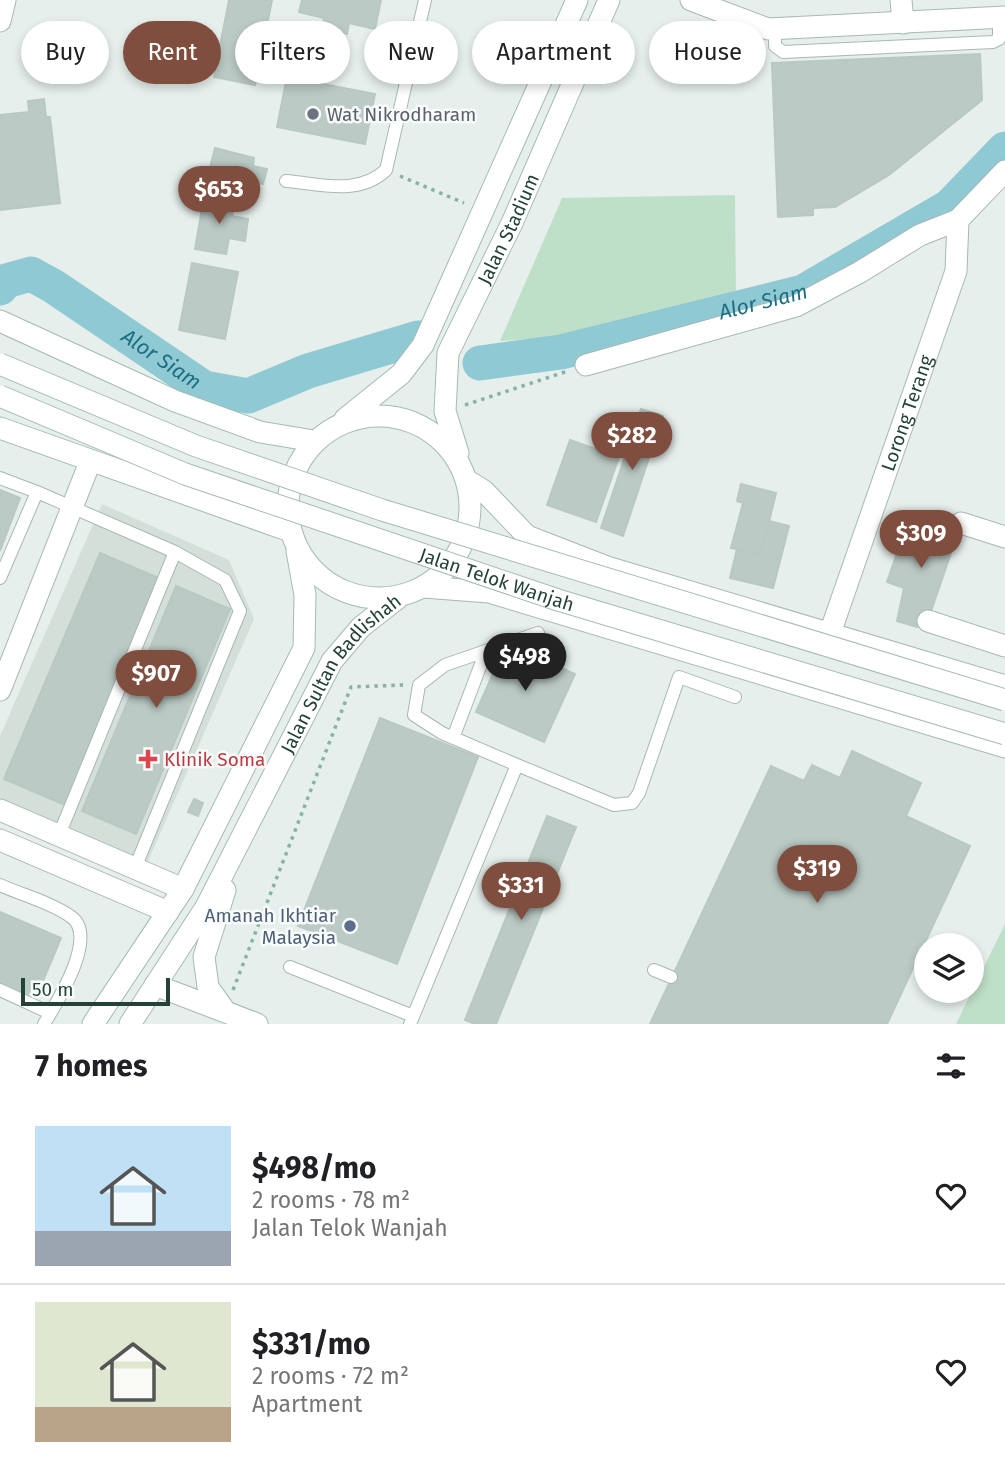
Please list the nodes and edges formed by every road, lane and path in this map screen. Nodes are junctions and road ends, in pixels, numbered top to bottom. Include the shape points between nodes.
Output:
1 (5, 0) edge
2 (425, 0) edge
3 (578, 0) edge
4 (609, 0) edge
5 (691, 0) edge
6 (901, 0) edge
7 (1002, 18) edge
8 (0, 21) edge
9 (903, 23) junction
10 (775, 29) junction
11 (386, 170) junction
12 (1005, 171) edge
13 (286, 181) dead end
14 (483, 209) junction
15 (958, 220) junction
16 (6, 324) edge
17 (0, 364) edge
18 (586, 365) joint
19 (0, 396) edge
20 (446, 411) junction
21 (338, 424) junction
22 (0, 428) edge
23 (314, 442) junction
24 (90, 462) junction
25 (464, 471) junction
26 (0, 478) edge
27 (37, 492) junction
28 (73, 506) junction
29 (961, 523) dead end
30 (293, 537) junction
31 (1005, 537) edge
32 (175, 552) junction
33 (0, 578) edge
34 (420, 589) junction
35 (928, 621) dead end
36 (538, 633) dead end
37 (830, 633) junction
38 (1005, 646) edge
39 (486, 651) junction
40 (1005, 654) edge
41 (419, 685) junction
42 (0, 690) edge
43 (1002, 690) edge
44 (735, 697) dead end
45 (1005, 734) edge
46 (453, 738) junction
47 (1005, 747) edge
48 (517, 765) junction
49 (0, 810) edge
50 (243, 834) junction
51 (59, 835) junction
52 (0, 840) edge
53 (135, 868) junction
54 (0, 885) edge
55 (183, 889) junction
56 (168, 912) junction
57 (290, 967) dead end
58 (654, 970) dead end
59 (671, 978) dead end
60 (155, 985) junction
61 (0, 990) edge
62 (225, 1011) junction
63 (47, 1018) edge
64 (411, 1020) edge
65 (93, 1024) edge
66 (130, 1024) edge
67 (257, 1024) edge

1 - 8 main road
2 - 11 lane
3 - 14 main road, Jalan Stadium
4 - 20 main road, Jalan Stadium via 512,223 449,353
5 - 10 main road via 754,26
6 - 9 main road
7 - 9 main road
7 - 10 lane via 999,39 993,42 783,52 775,46
9 - 10 main road
11 - 13 lane via 370,183 353,187
11 - 14 path
12 - 15 main road
14 - 21 main road, Jalan Stadium via 413,361
15 - 18 main road via 920,235 796,306
15 - 37 main road, Lorong Terang via 956,271
16 - 23 main road via 175,401 260,432
17 - 43 main road, Jalan Telok Wanjah, bridge via 196,446 382,510
18 - 20 path
19 - 45 main road, Jalan Telok Wanjah, bridge via 185,474 558,600
20 - 25 main road, Jalan Stadium
21 - 23 main road
21 - 25 main road via 365,416 393,415 420,424 436,435
22 - 24 main road
23 - 30 main road via 296,468 288,499
24 - 28 main road
24 - 30 main road
25 - 34 main road via 472,512 465,541 448,568
25 - 37 main road via 527,536 607,567
26 - 27 lane
27 - 28 lane
27 - 33 lane
28 - 32 lane
28 - 42 main road
29 - 31 main road
30 - 34 main road via 319,576 355,595 397,597
30 - 55 main road, Jalan Sultan Badlishah via 305,595 304,648
32 - 51 lane
32 - 53 lane via 225,580 240,611
34 - 47 main road via 489,592
34 - 50 main road, Jalan Sultan Badlishah via 377,612 332,661
35 - 38 main road
36 - 39 lane
37 - 43 main road
39 - 41 lane via 445,665
39 - 46 lane
40 - 43 main road
41 - 46 lane via 414,715
41 - 62 path via 351,687
44 - 48 lane via 679,677 632,803 614,805
46 - 48 lane
48 - 64 lane
49 - 51 main road
50 - 60 main road, Jalan Sultan Badlishah via 206,907
50 - 62 main road via 204,957 208,987
51 - 53 main road
52 - 56 main road
53 - 55 main road
54 - 63 lane via 72,917 80,929 79,952
55 - 56 main road, Jalan Sultan Badlishah
56 - 65 main road, Jalan Sultan Badlishah
57 - 64 lane
58 - 59 lane
60 - 62 main road
60 - 66 main road, Jalan Sultan Badlishah
61 - 63 lane
62 - 67 main road

